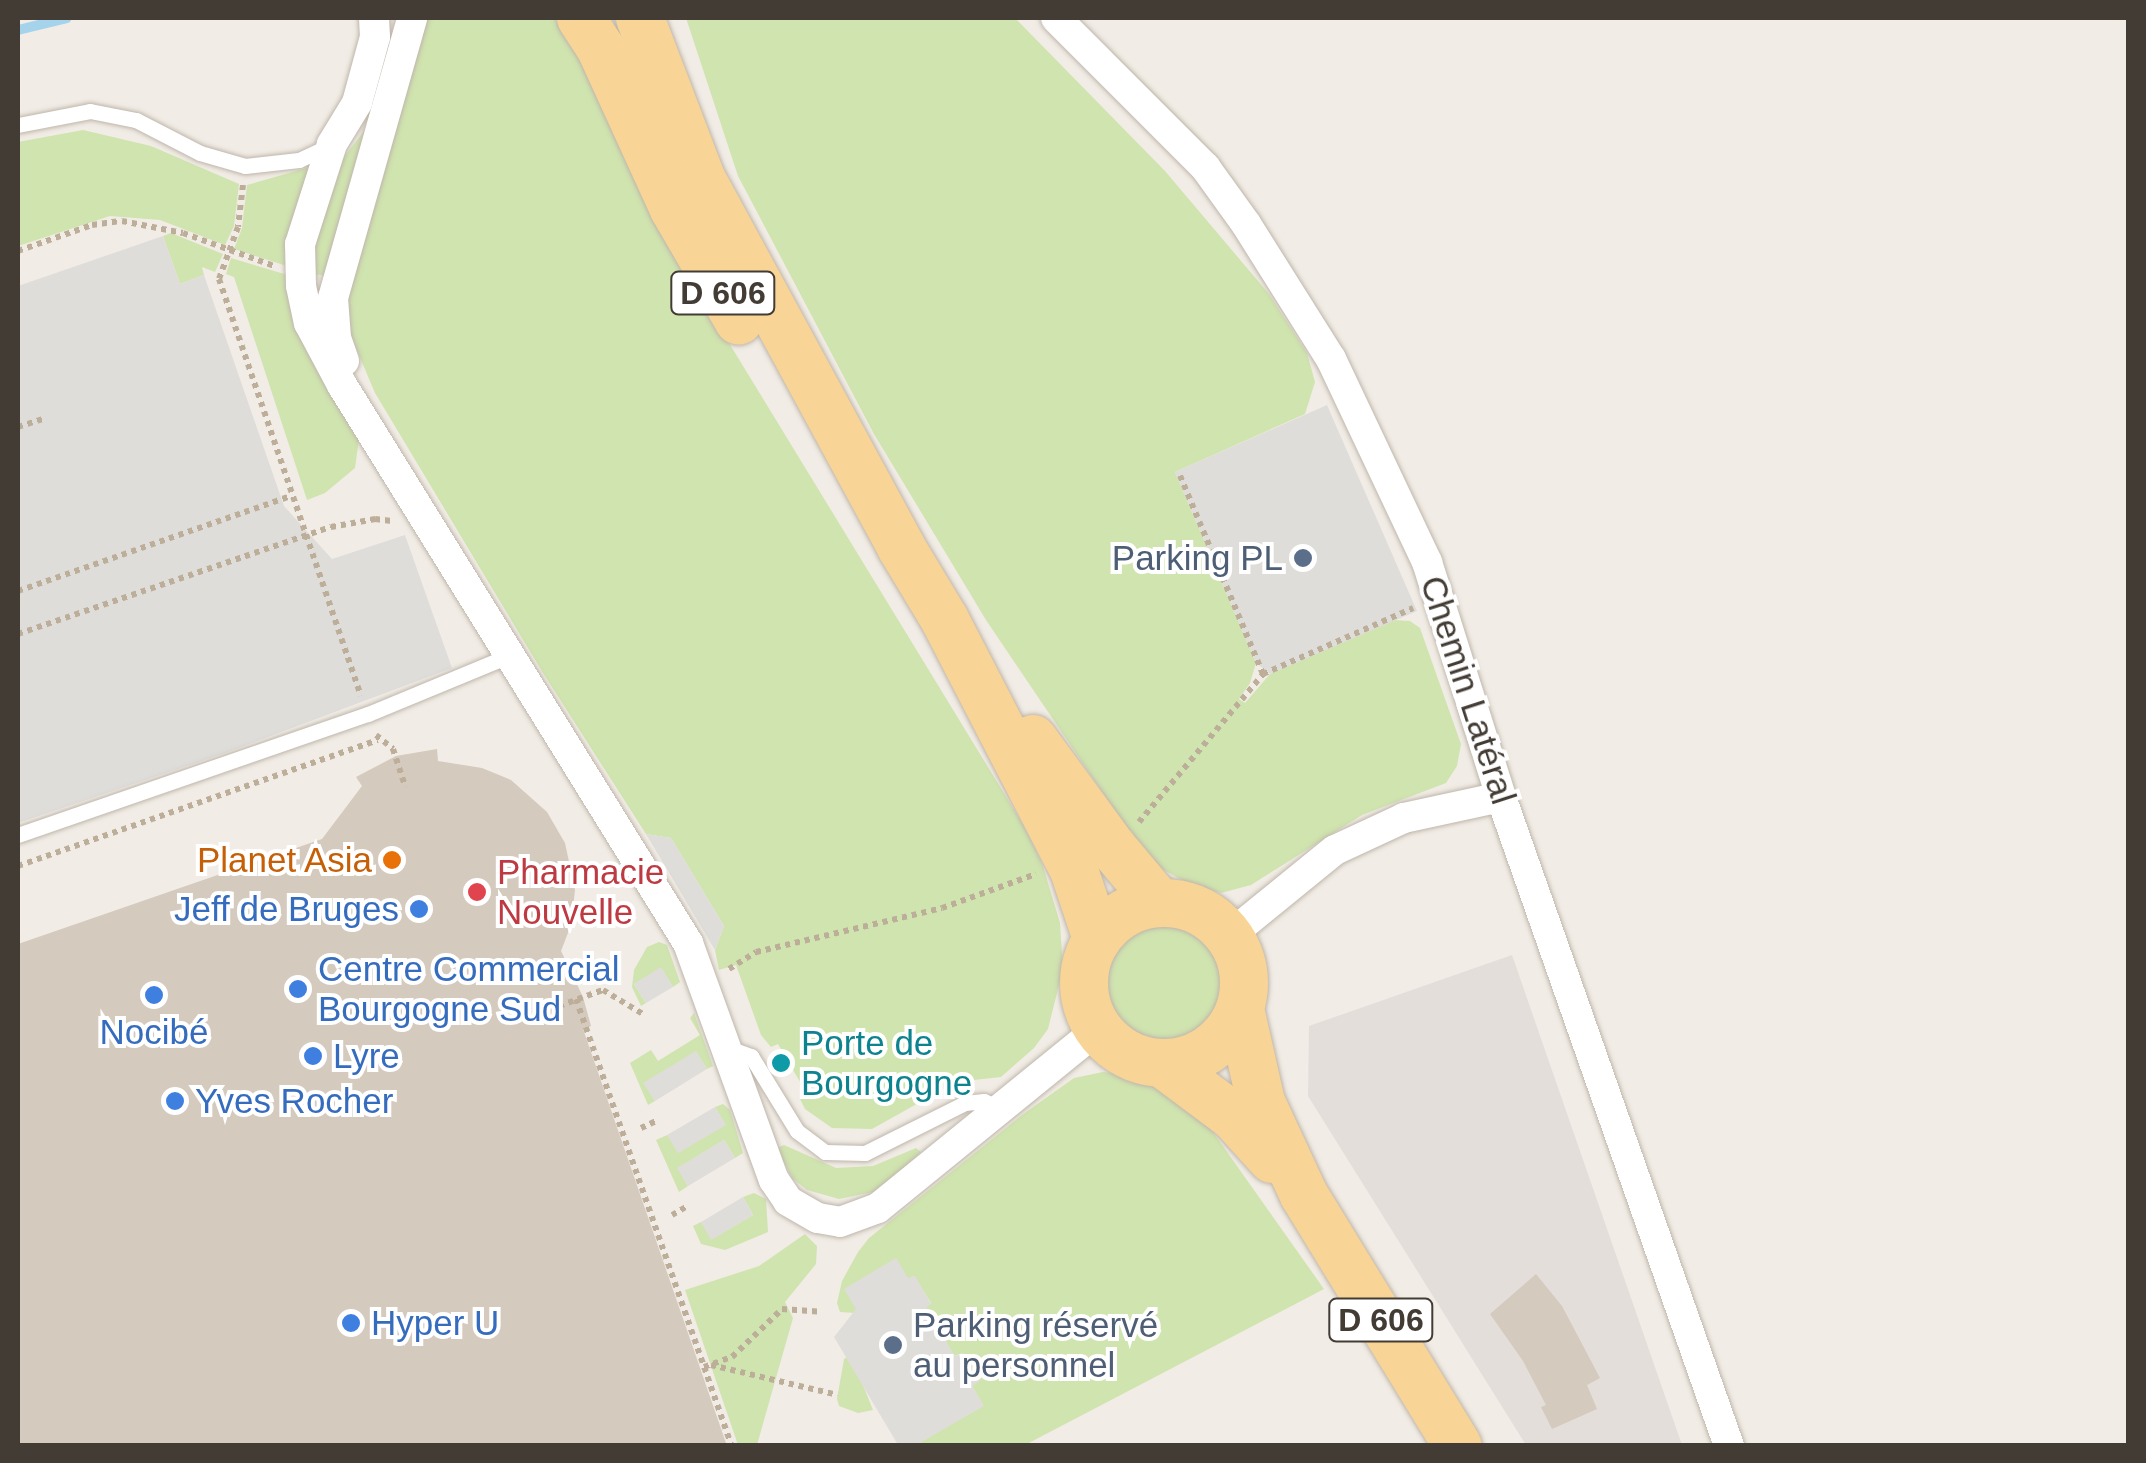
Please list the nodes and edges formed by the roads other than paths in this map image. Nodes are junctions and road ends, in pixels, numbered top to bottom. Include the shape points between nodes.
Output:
1 (374, 18) edge
2 (412, 18) edge
3 (582, 18) edge
4 (640, 18) edge
5 (673, 18) edge
6 (1056, 18) edge
7 (18, 125) edge
8 (332, 144) junction
9 (782, 327) junction
10 (364, 416) junction
11 (901, 547) junction
12 (508, 656) junction
13 (1501, 797) junction
14 (18, 835) edge
15 (1093, 859) junction
16 (1159, 903) junction
17 (1229, 936) junction
18 (1097, 939) junction
19 (1240, 1010) junction
20 (1098, 1029) junction
21 (725, 1046) junction
22 (1162, 1063) junction
23 (1001, 1110) junction
24 (1304, 1195) junction
25 (1458, 1446) edge
26 (1728, 1446) edge

1 - 8 street via 357,103
2 - 10 street via 333,298 336,338
3 - 11 main road, D 606 via 666,192 753,344
4 - 9 main road, D 606 via 701,178
5 - 9 main road, D 606
6 - 13 street, Chemin Latéral via 1205,167 1331,359 1427,562
7 - 8 lane via 90,111 136,120 200,153 245,166 299,160
8 - 10 street via 300,244 301,286 309,323
9 - 11 main road, D 606
10 - 12 street
11 - 15 main road, D 606
12 - 14 lane via 368,714
12 - 21 street via 688,943
13 - 17 street via 1404,818 1335,850
13 - 26 street, Chemin Latéral
15 - 16 main road, D 606
15 - 18 main road, D 606
16 - 17 main road via 1198,911
16 - 18 main road via 1135,908
17 - 19 main road via 1244,984
18 - 20 main road via 1084,984
19 - 22 main road via 1209,1048
19 - 24 main road, D 606 via 1261,1102
20 - 22 main road via 1137,1059
20 - 23 street
21 - 23 lane via 752,1056 797,1131 825,1152 865,1153 965,1103 984,1101
21 - 23 street via 774,1180 788,1200 818,1218 840,1222 878,1208
22 - 24 main road, D 606 via 1233,1116
24 - 25 main road, D 606

